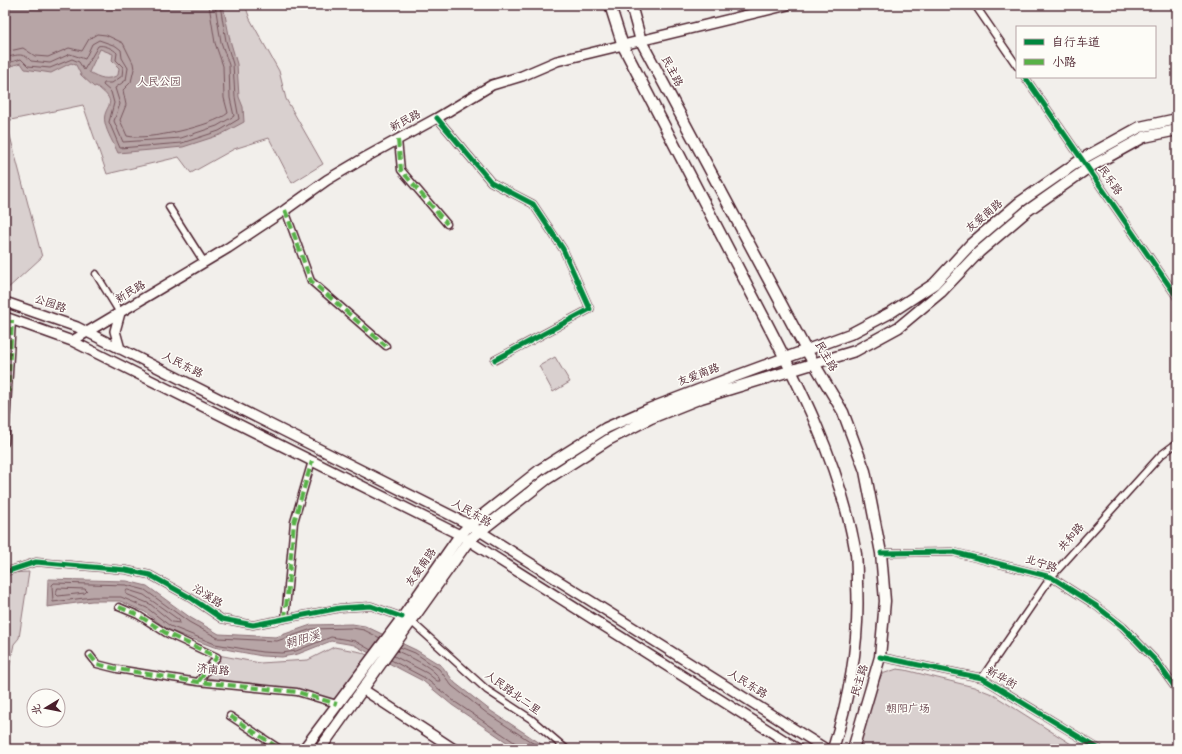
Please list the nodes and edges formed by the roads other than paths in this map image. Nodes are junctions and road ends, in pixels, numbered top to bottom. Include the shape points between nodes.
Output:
1 (610, 5) edge
2 (631, 5) edge
3 (788, 5) edge
4 (975, 5) edge
5 (641, 41) junction
6 (623, 46) junction
7 (1016, 65) edge
8 (1026, 78) edge
9 (438, 118) junction
10 (1177, 118) edge
11 (1177, 130) edge
12 (398, 140) junction
13 (1082, 159) junction
14 (1088, 168) junction
15 (169, 207) dead end
16 (285, 210) junction
17 (447, 224) dead end
18 (204, 262) junction
19 (96, 274) dead end
20 (1177, 297) edge
21 (5, 302) edge
22 (120, 313) junction
23 (9, 319) edge
24 (87, 332) junction
25 (72, 341) junction
26 (386, 346) dead end
27 (120, 349) junction
28 (806, 350) junction
29 (784, 357) junction
30 (495, 360) dead end
31 (815, 365) junction
32 (792, 371) junction
33 (1177, 443) edge
34 (5, 444) edge
35 (312, 461) junction
36 (470, 525) junction
37 (479, 531) junction
38 (460, 535) junction
39 (469, 540) junction
40 (881, 553) junction
41 (5, 572) edge
42 (1051, 577) junction
43 (119, 607) dead end
44 (284, 619) junction
45 (401, 619) junction
46 (410, 625) junction
47 (90, 655) dead end
48 (880, 657) junction
49 (982, 678) junction
50 (198, 682) junction
51 (367, 685) junction
52 (1177, 690) edge
53 (337, 704) junction
54 (230, 716) dead end
55 (280, 749) edge
56 (304, 749) edge
57 (320, 749) edge
58 (454, 749) edge
59 (566, 749) edge
60 (798, 749) edge
61 (826, 749) edge
62 (833, 749) edge
63 (853, 749) edge
64 (1099, 749) edge

1 - 6 main road, 民主路
2 - 5 main road, 民主路
3 - 5 main road, 新民路
4 - 7 street
5 - 6 main road, 新民路
5 - 28 main road, 民主路
6 - 9 main road, 新民路 via 557,61 492,85
6 - 29 main road, 民主路
8 - 13 street, 民乐路
9 - 12 main road, 新民路
9 - 30 street via 491,182 533,204 563,249 590,308
10 - 13 main road, 友爱南路 via 1140,127
11 - 14 main road, 友爱南路 via 1144,137
12 - 16 main road, 新民路 via 327,180
12 - 17 street via 401,170
13 - 14 street, 民乐路
13 - 28 main road, 友爱南路 via 1020,202 971,244 934,284 890,313 850,334
14 - 20 street, 民乐路
14 - 31 main road, 友爱南路 via 1021,216 979,252 941,292 899,327 855,351
15 - 18 street
16 - 18 main road, 新民路
16 - 26 street via 311,281
18 - 22 main road, 新民路
19 - 22 street
21 - 24 main road, 公园路
22 - 24 main road, 新民路
22 - 27 main road via 115,332
23 - 25 main road
23 - 34 street
24 - 25 main road, 新民路
24 - 27 main road, 人民东路
25 - 35 main road
27 - 36 main road, 人民东路
28 - 29 main road, 友爱南路
28 - 31 main road, 民主路
29 - 32 main road, 民主路
29 - 36 main road, 友爱南路 via 606,428 541,469
31 - 32 main road, 友爱南路
31 - 40 main road, 民主路 via 842,412 855,441 865,471
32 - 37 main road, 友爱南路 via 701,398 614,436 547,479
32 - 62 main road, 民主路 via 820,431 835,474 856,555 858,610 854,668
33 - 42 street, 共和路 via 1161,455
35 - 38 main road
35 - 44 street via 294,522
36 - 37 main road, 人民东路
36 - 38 main road, 友爱南路
37 - 39 main road, 友爱南路
37 - 61 main road, 人民东路
38 - 39 main road
38 - 45 main road, 友爱南路
39 - 46 main road, 友爱南路
39 - 60 main road
40 - 42 street, 北宁路 via 953,552
40 - 48 main road, 民主路 via 885,601
41 - 44 street, 沿溪路 via 36,562 126,570 150,575 222,619 253,625
42 - 49 street, 共和路
42 - 52 street, 北宁路 via 1095,605 1123,627 1156,661
43 - 50 street via 217,657
44 - 45 street, 沿溪路 via 340,608 371,606
45 - 53 main road, 友爱南路
46 - 51 main road, 友爱南路
46 - 59 street, 人民路北二里 via 487,690 531,720
47 - 50 street, 济南路 via 97,664
48 - 49 street, 新华街
48 - 63 main road, 民主路
49 - 64 street, 新华街
50 - 53 street, 济南路 via 297,692
51 - 57 main road, 友爱南路
51 - 58 main road
53 - 56 main road, 友爱南路
54 - 55 street

